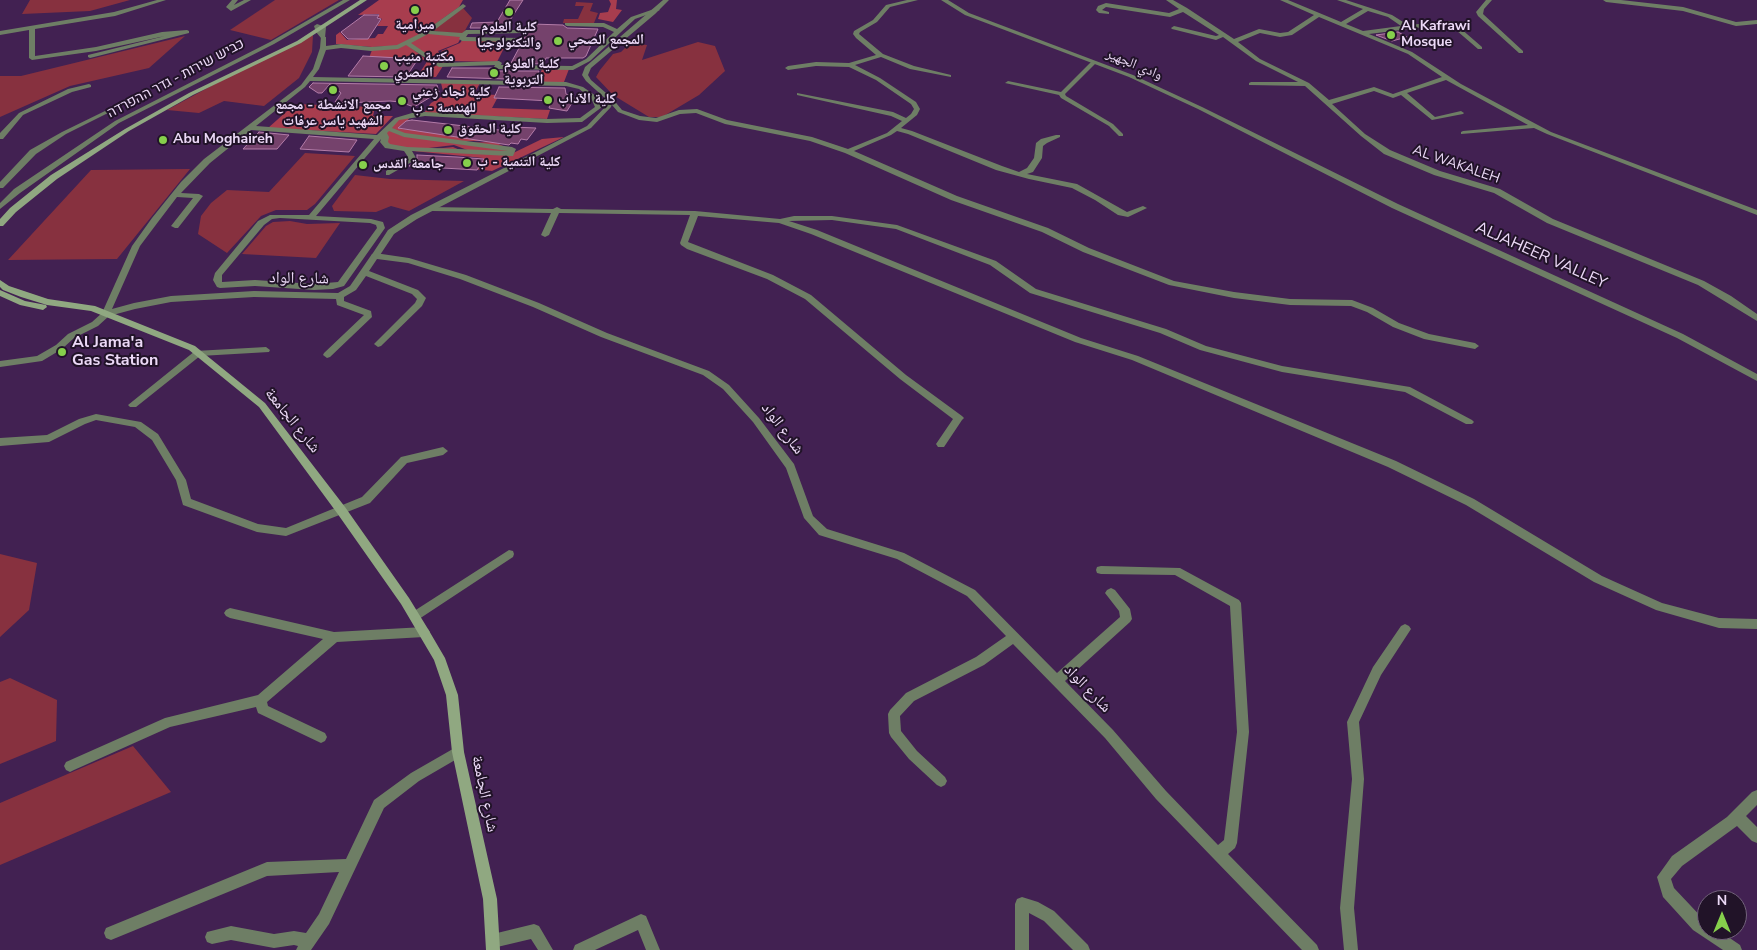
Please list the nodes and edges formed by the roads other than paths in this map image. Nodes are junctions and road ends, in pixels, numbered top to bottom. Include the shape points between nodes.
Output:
1 (163, 0) edge
2 (235, 0) edge
3 (248, 0) edge
4 (347, 0) edge
5 (356, 0) edge
6 (364, 0) edge
7 (666, 0) edge
8 (915, 0) edge
9 (944, 0) edge
10 (1169, 0) edge
11 (1283, 0) edge
12 (1340, 0) edge
13 (1489, 0) edge
14 (1606, 0) edge
15 (463, 6) dead end
16 (1185, 9) junction
17 (1367, 9) junction
18 (657, 10) junction
19 (1107, 13) dead end
20 (1318, 15) junction
21 (1757, 22) edge
22 (567, 24) dead end
23 (1342, 24) junction
24 (32, 28) junction
25 (1174, 28) dead end
26 (1407, 28) junction
27 (320, 30) junction
28 (427, 32) junction
29 (523, 32) dead end
30 (618, 32) junction
31 (0, 33) edge
32 (1363, 33) junction
33 (464, 35) junction
34 (1224, 35) junction
35 (511, 40) junction
36 (519, 40) dead end
37 (406, 42) junction
38 (1233, 42) junction
39 (323, 48) junction
40 (1480, 48) dead end
41 (506, 50) dead end
42 (1521, 52) dead end
43 (880, 55) junction
44 (90, 56) dead end
45 (1094, 62) junction
46 (852, 65) junction
47 (572, 68) junction
48 (788, 68) dead end
49 (949, 76) dead end
50 (1447, 77) junction
51 (310, 79) junction
52 (1008, 83) dead end
53 (566, 84) junction
54 (1252, 84) dead end
55 (1307, 84) junction
56 (89, 86) dead end
57 (1402, 93) junction
58 (800, 94) dead end
59 (1062, 94) junction
60 (610, 98) junction
61 (1327, 103) junction
62 (107, 112) dead end
63 (1461, 113) dead end
64 (906, 120) junction
65 (1535, 126) junction
66 (248, 128) junction
67 (896, 129) junction
68 (383, 133) junction
69 (1463, 134) dead end
70 (1120, 135) dead end
71 (1058, 136) dead end
72 (0, 137) edge
73 (407, 149) junction
74 (848, 151) junction
75 (1312, 164) joint
76 (388, 174) dead end
77 (1020, 174) junction
78 (0, 176) edge
79 (10, 178) junction
80 (0, 186) edge
81 (176, 194) junction
82 (0, 207) edge
83 (433, 208) junction
84 (1143, 208) dead end
85 (557, 209) junction
86 (696, 212) junction
87 (1757, 213) edge
88 (0, 215) edge
89 (312, 216) junction
90 (780, 222) junction
91 (0, 224) edge
92 (176, 226) dead end
93 (545, 234) dead end
94 (375, 256) junction
95 (364, 272) junction
96 (0, 284) edge
97 (0, 293) edge
98 (340, 296) junction
99 (106, 314) junction
100 (1757, 318) edge
101 (378, 344) dead end
102 (1475, 346) dead end
103 (266, 350) dead end
104 (198, 353) junction
105 (328, 355) dead end
106 (0, 364) edge
107 (1757, 378) edge
108 (132, 406) dead end
109 (1469, 422) dead end
110 (0, 442) edge
111 (941, 444) dead end
112 (443, 450) dead end
113 (341, 510) junction
114 (509, 554) dead end
115 (1100, 570) dead end
116 (1111, 593) dead end
117 (230, 612) dead end
118 (415, 616) junction
119 (1757, 624) edge
120 (1405, 629) dead end
121 (424, 632) junction
122 (334, 637) junction
123 (1014, 637) junction
124 (1057, 681) junction
125 (261, 700) junction
126 (322, 737) dead end
127 (458, 752) junction
128 (70, 766) dead end
129 (941, 781) dead end
130 (1757, 796) edge
131 (1738, 816) junction
132 (1757, 836) edge
133 (1218, 854) junction
134 (351, 865) junction
135 (111, 933) dead end
136 (212, 937) dead end
137 (307, 945) edge
138 (493, 946) edge
139 (546, 950) edge
140 (580, 950) edge
141 (653, 950) edge
142 (1022, 950) edge
143 (1083, 950) edge
144 (1312, 950) edge
145 (1351, 950) edge
146 (1735, 950) edge

1 - 24 street via 115,14
2 - 3 street via 228,8
4 - 82 street, כביש שירות - גדר ההפרדה via 272,43 117,122 16,191
5 - 27 main road
6 - 27 main road
7 - 18 street
8 - 43 street via 888,6 875,21 857,31 858,37
9 - 45 street, وادي الجهير via 967,14
10 - 16 street, AL WAKALEH
11 - 20 street
12 - 17 street
13 - 42 street via 1478,12
14 - 21 street via 1683,9 1736,24
15 - 28 street
16 - 19 street via 1170,15 1114,6 1100,7 1101,12
16 - 34 street, AL WAKALEH
17 - 23 street
17 - 26 street via 1390,16
18 - 30 street via 633,18
18 - 60 street via 588,67 585,74 589,81
20 - 23 street
20 - 38 street via 1290,34 1259,30
22 - 30 street via 604,25
23 - 32 street
24 - 31 street
24 - 44 street via 32,58 187,32
25 - 34 street via 1216,38
26 - 32 street
26 - 40 street via 1450,22
27 - 39 street
27 - 88 main road via 167,102 122,128 35,186
27 - 91 main road via 191,94 127,130 54,177
28 - 33 street
28 - 37 street
29 - 33 street via 466,32
30 - 47 street via 588,60
32 - 50 street via 1410,53
33 - 35 street via 462,39
34 - 38 street, AL WAKALEH
35 - 36 street
35 - 41 street
37 - 39 street via 398,47
37 - 47 street via 439,65 499,63 497,66
38 - 55 street, AL WAKALEH via 1258,60
39 - 51 street
43 - 46 street
43 - 49 street via 912,68
45 - 59 street
45 - 75 street, وادي الجهير via 1200,108
46 - 48 street via 816,64
46 - 64 street via 914,103 917,109
47 - 53 street
50 - 57 street
50 - 65 street
51 - 53 street
51 - 66 street
52 - 59 street
53 - 68 street via 581,88 594,97 599,107 582,120 426,114 397,119
54 - 55 street
55 - 61 street, AL WAKALEH
56 - 72 street via 70,90 21,114
57 - 61 street via 1393,96 1374,89
57 - 63 street via 1434,119
58 - 64 street via 893,114
59 - 70 street via 1062,97 1111,125
60 - 74 street via 620,111 639,118 656,120 678,112 697,111 725,122 812,139
60 - 83 street via 609,106 589,128
61 - 100 street, AL WAKALEH via 1387,152 1437,173 1497,191 1550,221 1701,283
62 - 79 street via 33,152
64 - 67 street
65 - 69 street
65 - 87 street
66 - 68 street
66 - 81 street via 207,161
67 - 74 street
67 - 77 street
68 - 73 street via 388,146
68 - 73 street via 512,149 510,154
68 - 89 street
71 - 77 street via 1039,145 1038,158 1030,170
73 - 76 street via 412,158
74 - 102 street via 954,198 1045,230 1086,250 1172,283 1290,302 1352,303 1427,337
75 - 107 street, ALJAHEER VALLEY via 1395,206 1680,336
77 - 84 street via 1074,186 1128,215
78 - 79 street
79 - 80 street
81 - 92 street via 200,196
81 - 99 street via 136,246
83 - 85 street
83 - 94 street via 391,232
85 - 86 street
85 - 93 street
86 - 90 street
86 - 111 street via 684,243 770,277 808,297 903,377 959,418
89 - 89 street via 280,216 265,220 217,280 224,286 342,284 381,228 380,224
90 - 109 street via 794,218 832,218 897,227 993,263 1033,291 1163,331 1203,348 1282,369 1407,390
90 - 119 street via 814,232 1078,340 1135,358 1392,464 1470,502 1598,579 1660,607 1719,623
94 - 95 street, شارع الواد
94 - 123 street, شارع الواد via 408,261 463,277 706,373 726,387 756,420 790,467 809,518 823,532 900,556 971,593
95 - 98 street, شارع الواد via 353,288
95 - 101 street via 415,292 422,298 420,304
96 - 99 main road via 39,300 92,308
97 - 99 main road via 42,307
98 - 99 street, شارع الواد via 254,294 171,299
98 - 105 street via 340,303 368,313 368,317
99 - 104 main road, شارع الجامعة
99 - 106 street via 39,359
103 - 104 street
104 - 108 street
104 - 113 main road, شارع الجامعة via 262,405
110 - 113 street via 49,438 96,417 138,424 155,437 181,480 187,502 257,528 286,532
112 - 113 street via 404,460 366,500
113 - 118 main road, شارع الجامعة
114 - 118 street
115 - 133 street via 1176,571 1235,603 1243,732 1230,843
116 - 124 street via 1124,609 1126,619
117 - 122 street
118 - 121 main road, شارع الجامعة
120 - 145 street via 1377,670 1353,722 1358,779 1347,908
121 - 122 street
121 - 127 main road, شارع الجامعة via 439,658 452,695
122 - 125 street
123 - 124 street, شارع الواد
123 - 129 street via 980,660 910,697 894,714 894,734
124 - 133 street, شارع الواد
125 - 126 street via 262,709
125 - 128 street via 169,722
127 - 134 street via 378,804
127 - 138 main road, شارع الجامعة via 490,899
130 - 131 street
131 - 132 street
131 - 146 street via 1677,861 1664,877 1668,892 1698,925
133 - 144 street, شارع الواد
134 - 135 street via 267,869
134 - 137 street
136 - 137 street via 231,933 274,941 294,938
138 - 139 street via 534,931
140 - 141 street via 641,921
142 - 143 street via 1022,904 1049,916

